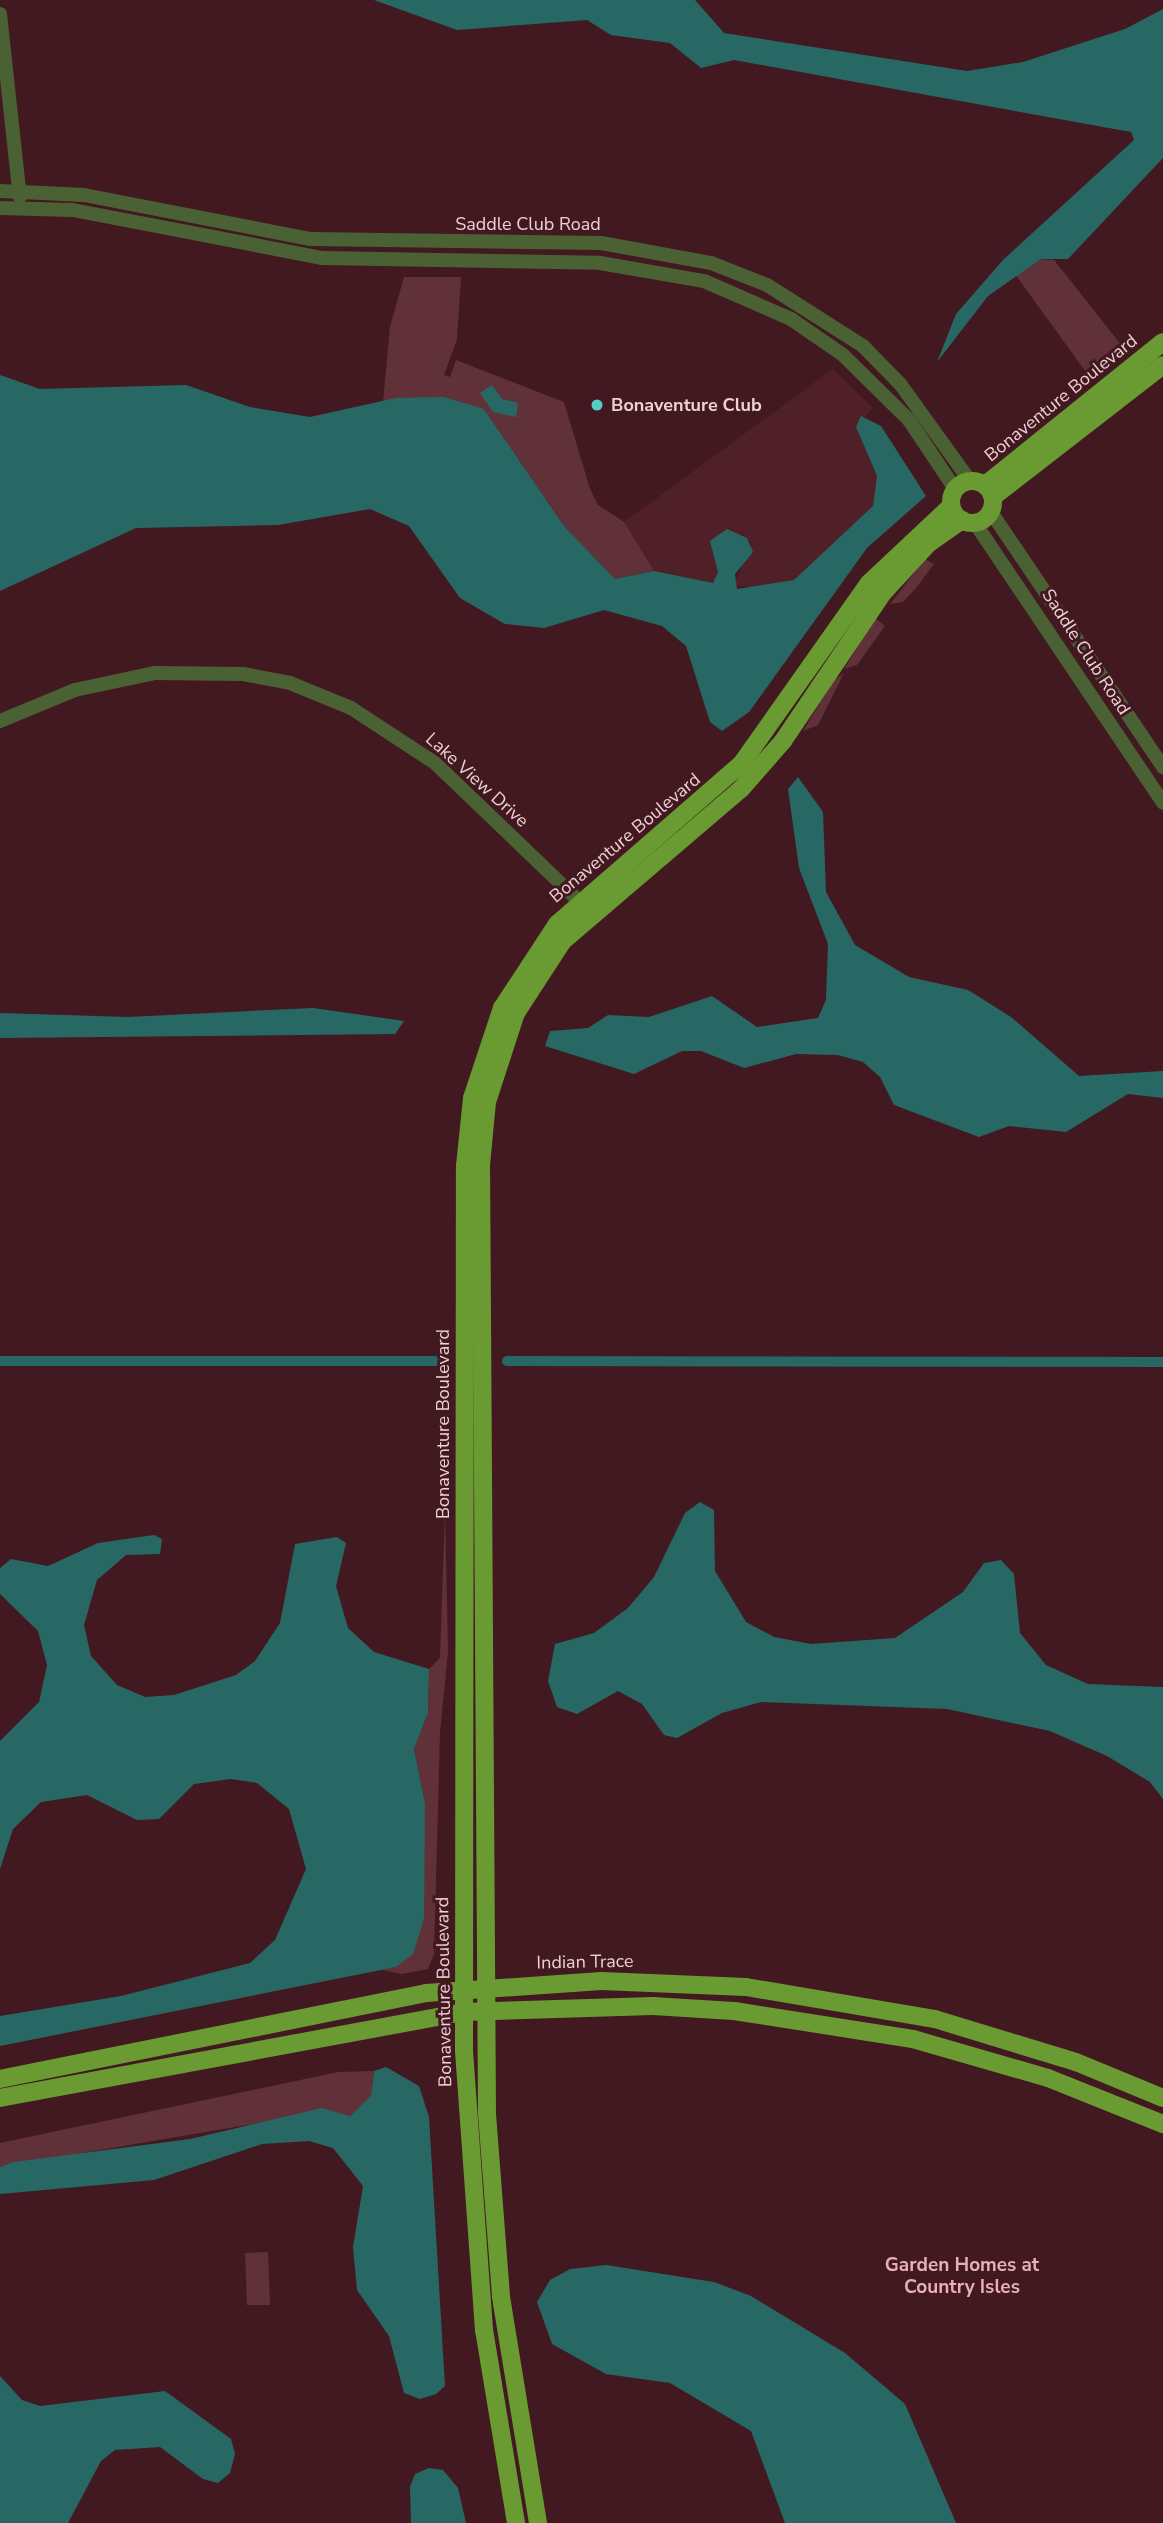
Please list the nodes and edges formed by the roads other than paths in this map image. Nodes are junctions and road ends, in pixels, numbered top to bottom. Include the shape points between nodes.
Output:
1 (0, 14) edge
2 (20, 190) junction
3 (0, 191) edge
4 (20, 207) junction
5 (0, 208) edge
6 (851, 338) junction
7 (1163, 342) edge
8 (843, 355) junction
9 (1163, 365) edge
10 (973, 502) junction
11 (0, 720) edge
12 (1163, 767) edge
13 (1163, 803) edge
14 (584, 906) junction
15 (485, 1987) junction
16 (464, 1989) junction
17 (485, 2010) junction
18 (464, 2012) junction
19 (0, 2079) edge
20 (0, 2098) edge
21 (1163, 2098) edge
22 (1163, 2124) edge
23 (516, 2523) edge
24 (538, 2523) edge

1 - 2 street
2 - 3 street, Saddle Club Road
2 - 4 street
2 - 6 street, Saddle Club Road via 84,195 311,239 589,242 649,249 767,285
4 - 5 street, Saddle Club Road
4 - 8 street, Saddle Club Road via 73,210 322,258 587,263 657,271 746,297
6 - 8 street
6 - 10 street, Saddle Club Road via 901,385
7 - 10 main road, Bonaventure Boulevard
8 - 10 street, Saddle Club Road via 909,420
9 - 10 main road, Bonaventure Boulevard
10 - 12 street, Saddle Club Road
10 - 13 street, Saddle Club Road
10 - 14 main road, Bonaventure Boulevard via 883,593 783,741 741,789
11 - 14 street, Lake View Drive via 75,690 155,673 243,674 290,683 351,708 435,763
14 - 15 main road, Bonaventure Boulevard via 516,1013 484,1123
14 - 16 main road, Bonaventure Boulevard via 515,983 489,1039 469,1119
15 - 16 main road, Indian Trace
15 - 17 main road, Bonaventure Boulevard
15 - 21 main road, Indian Trace via 613,1981 831,1998 1010,2040
16 - 18 main road, Bonaventure Boulevard
16 - 19 main road, Indian Trace
17 - 18 main road
17 - 22 main road via 653,2006 834,2025 999,2063
17 - 24 main road, Bonaventure Boulevard via 500,2296
18 - 20 main road
18 - 23 main road, Bonaventure Boulevard via 484,2330

